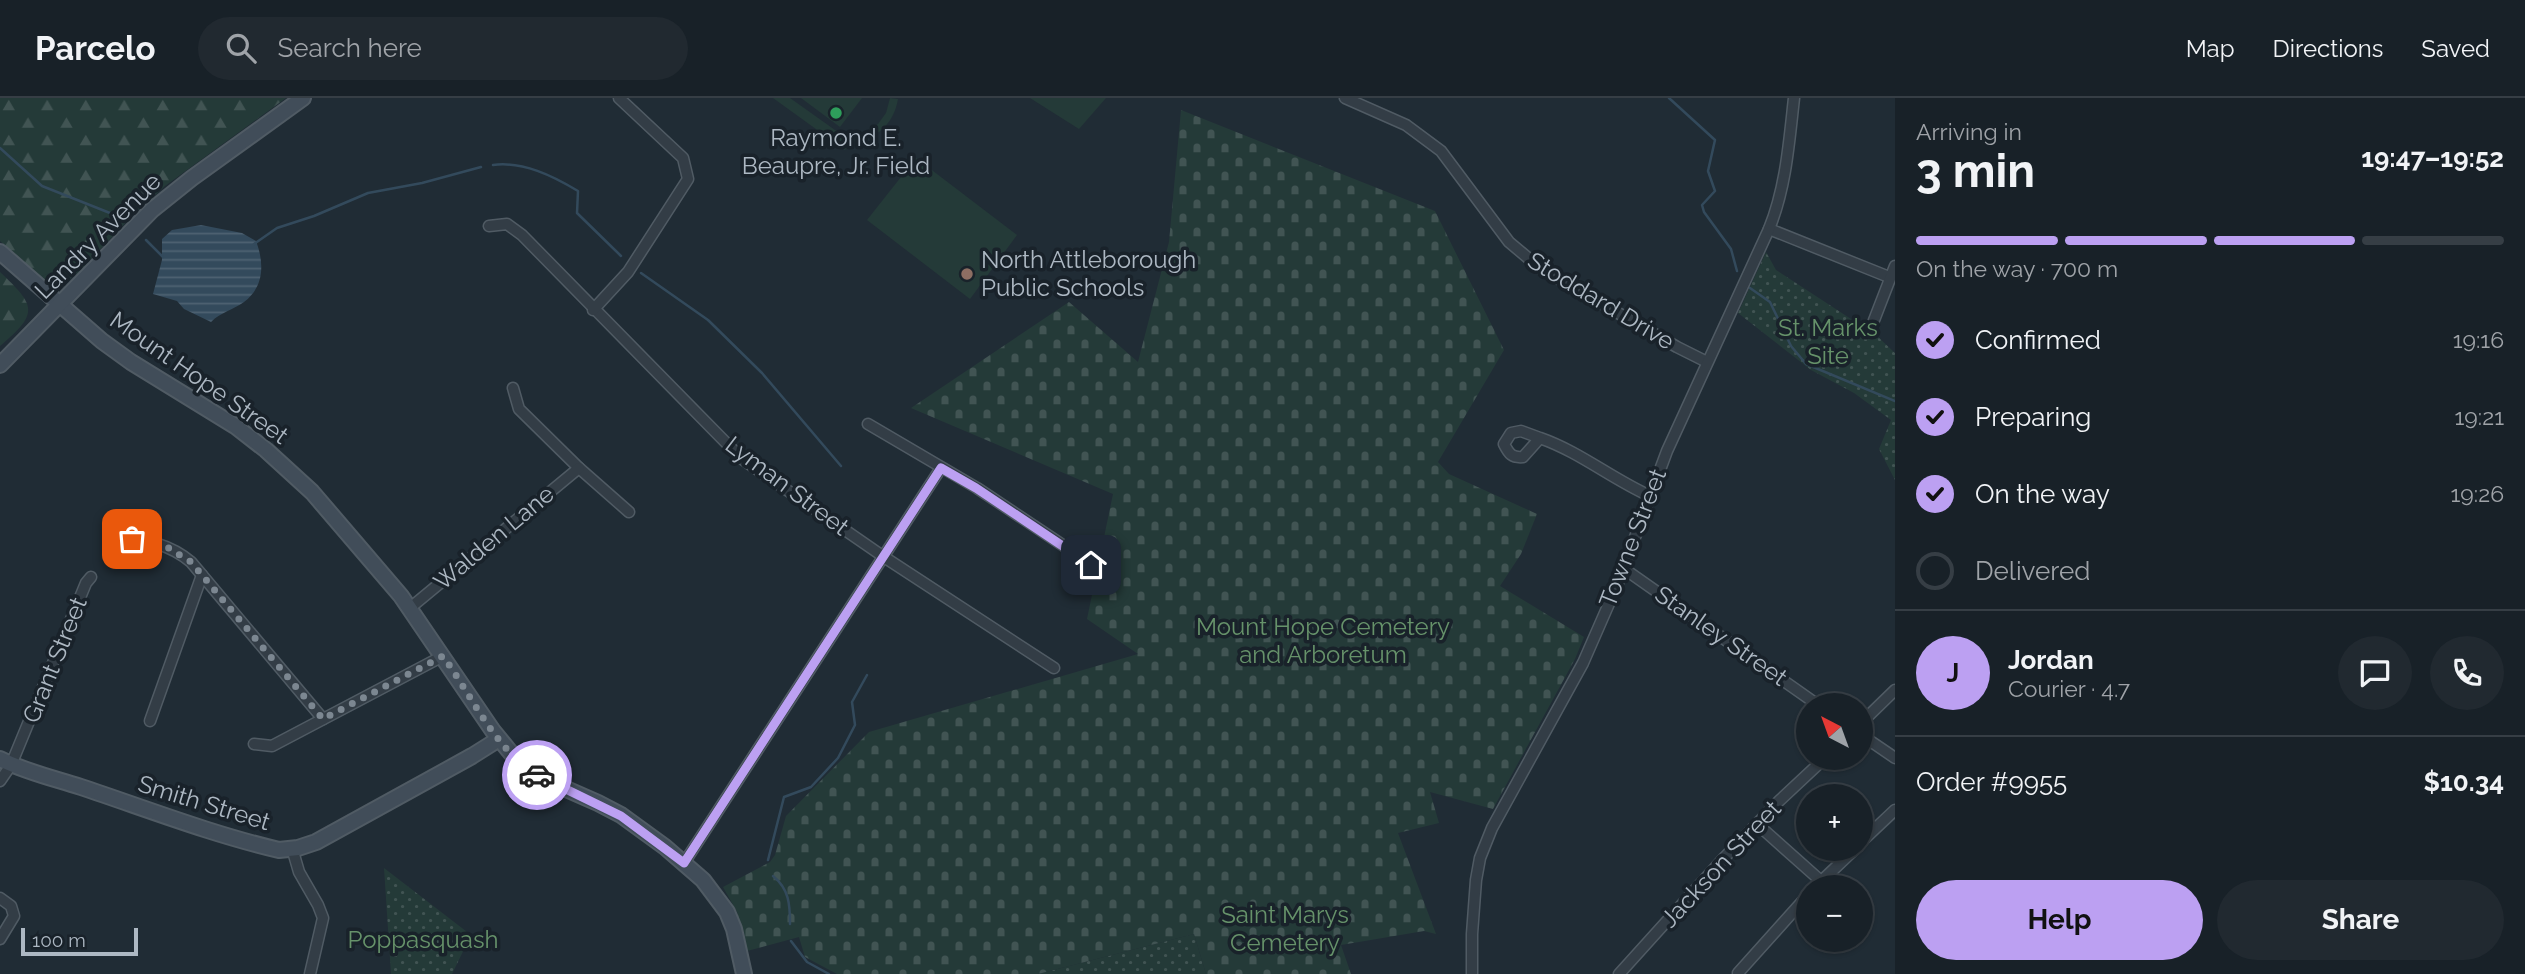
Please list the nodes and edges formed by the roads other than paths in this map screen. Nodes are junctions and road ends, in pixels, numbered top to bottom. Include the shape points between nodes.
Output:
1 (303, 98) edge
2 (619, 98) edge
3 (1345, 98) edge
4 (1794, 98) edge
5 (489, 226) dead end
6 (1769, 229) junction
7 (0, 252) edge
8 (1895, 265) edge
9 (1889, 277) junction
10 (61, 304) junction
11 (593, 310) junction
12 (1871, 328) dead end
13 (1707, 362) junction
14 (0, 365) edge
15 (513, 388) dead end
16 (868, 424) dead end
17 (1540, 438) dead end
18 (579, 468) junction
19 (941, 468) junction
20 (1650, 496) junction
21 (629, 512) dead end
22 (120, 541) dead end
23 (884, 557) junction
24 (1091, 565) dead end
25 (1623, 568) junction
26 (202, 575) junction
27 (91, 577) dead end
28 (410, 608) junction
29 (443, 656) junction
30 (1054, 668) dead end
31 (1895, 690) edge
32 (1801, 693) edge
33 (1873, 711) edge
34 (323, 719) junction
35 (150, 721) dead end
36 (499, 739) junction
37 (1873, 743) edge
38 (254, 744) dead end
39 (1895, 758) edge
40 (6, 762) edge
41 (1813, 770) edge
42 (0, 781) edge
43 (1895, 810) edge
44 (1757, 824) junction
45 (1873, 831) edge
46 (292, 849) junction
47 (1842, 861) edge
48 (684, 863) junction
49 (1809, 875) edge
50 (1828, 875) edge
51 (0, 898) edge
52 (1796, 908) edge
53 (0, 939) edge
54 (1738, 972) edge
55 (310, 974) edge
56 (744, 974) edge
57 (1472, 974) edge
58 (1619, 974) edge

1 - 10 street, Landry Avenue via 152,210
2 - 11 street via 683,158 688,178 628,272
3 - 13 street, Stoddard Drive via 1406,125 1441,151 1509,242 1540,268
4 - 6 street, Towne Street via 1786,168
5 - 11 street, Lyman Street via 507,224 522,235
6 - 9 street
6 - 13 street, Towne Street
7 - 10 street, Mount Hope Street
8 - 9 street
9 - 12 street
10 - 14 street, Landry Avenue
10 - 28 street, Mount Hope Street via 116,352 202,404 266,450 337,519
11 - 23 street, Lyman Street via 742,459
13 - 20 street, Towne Street
15 - 18 street via 519,409
16 - 19 street
17 - 20 street via 1584,457
18 - 21 street
18 - 28 street, Walden Lane
19 - 23 street
19 - 24 street
20 - 25 street, Towne Street
22 - 26 street via 132,539 167,547
23 - 30 street, Lyman Street
23 - 48 street
25 - 32 street, Stanley Street
25 - 57 street, Towne Street via 1583,663 1480,858
26 - 34 street
26 - 35 street
27 - 40 street, Grant Street
28 - 29 street, Mount Hope Street
29 - 34 street
29 - 36 street, Mount Hope Street
31 - 33 street
34 - 38 street via 272,746
36 - 46 street, Smith Street via 316,842
36 - 48 street, Mount Hope Street via 529,769 621,816
37 - 39 street
40 - 42 street, Grant Street
40 - 46 street, Smith Street via 232,838
41 - 44 street, Jackson Street
43 - 45 street
44 - 49 street
44 - 58 street, Jackson Street
46 - 55 street via 323,918
47 - 50 street
48 - 56 street, Mount Hope Street via 727,912
51 - 53 street via 11,906 14,916
52 - 54 street

